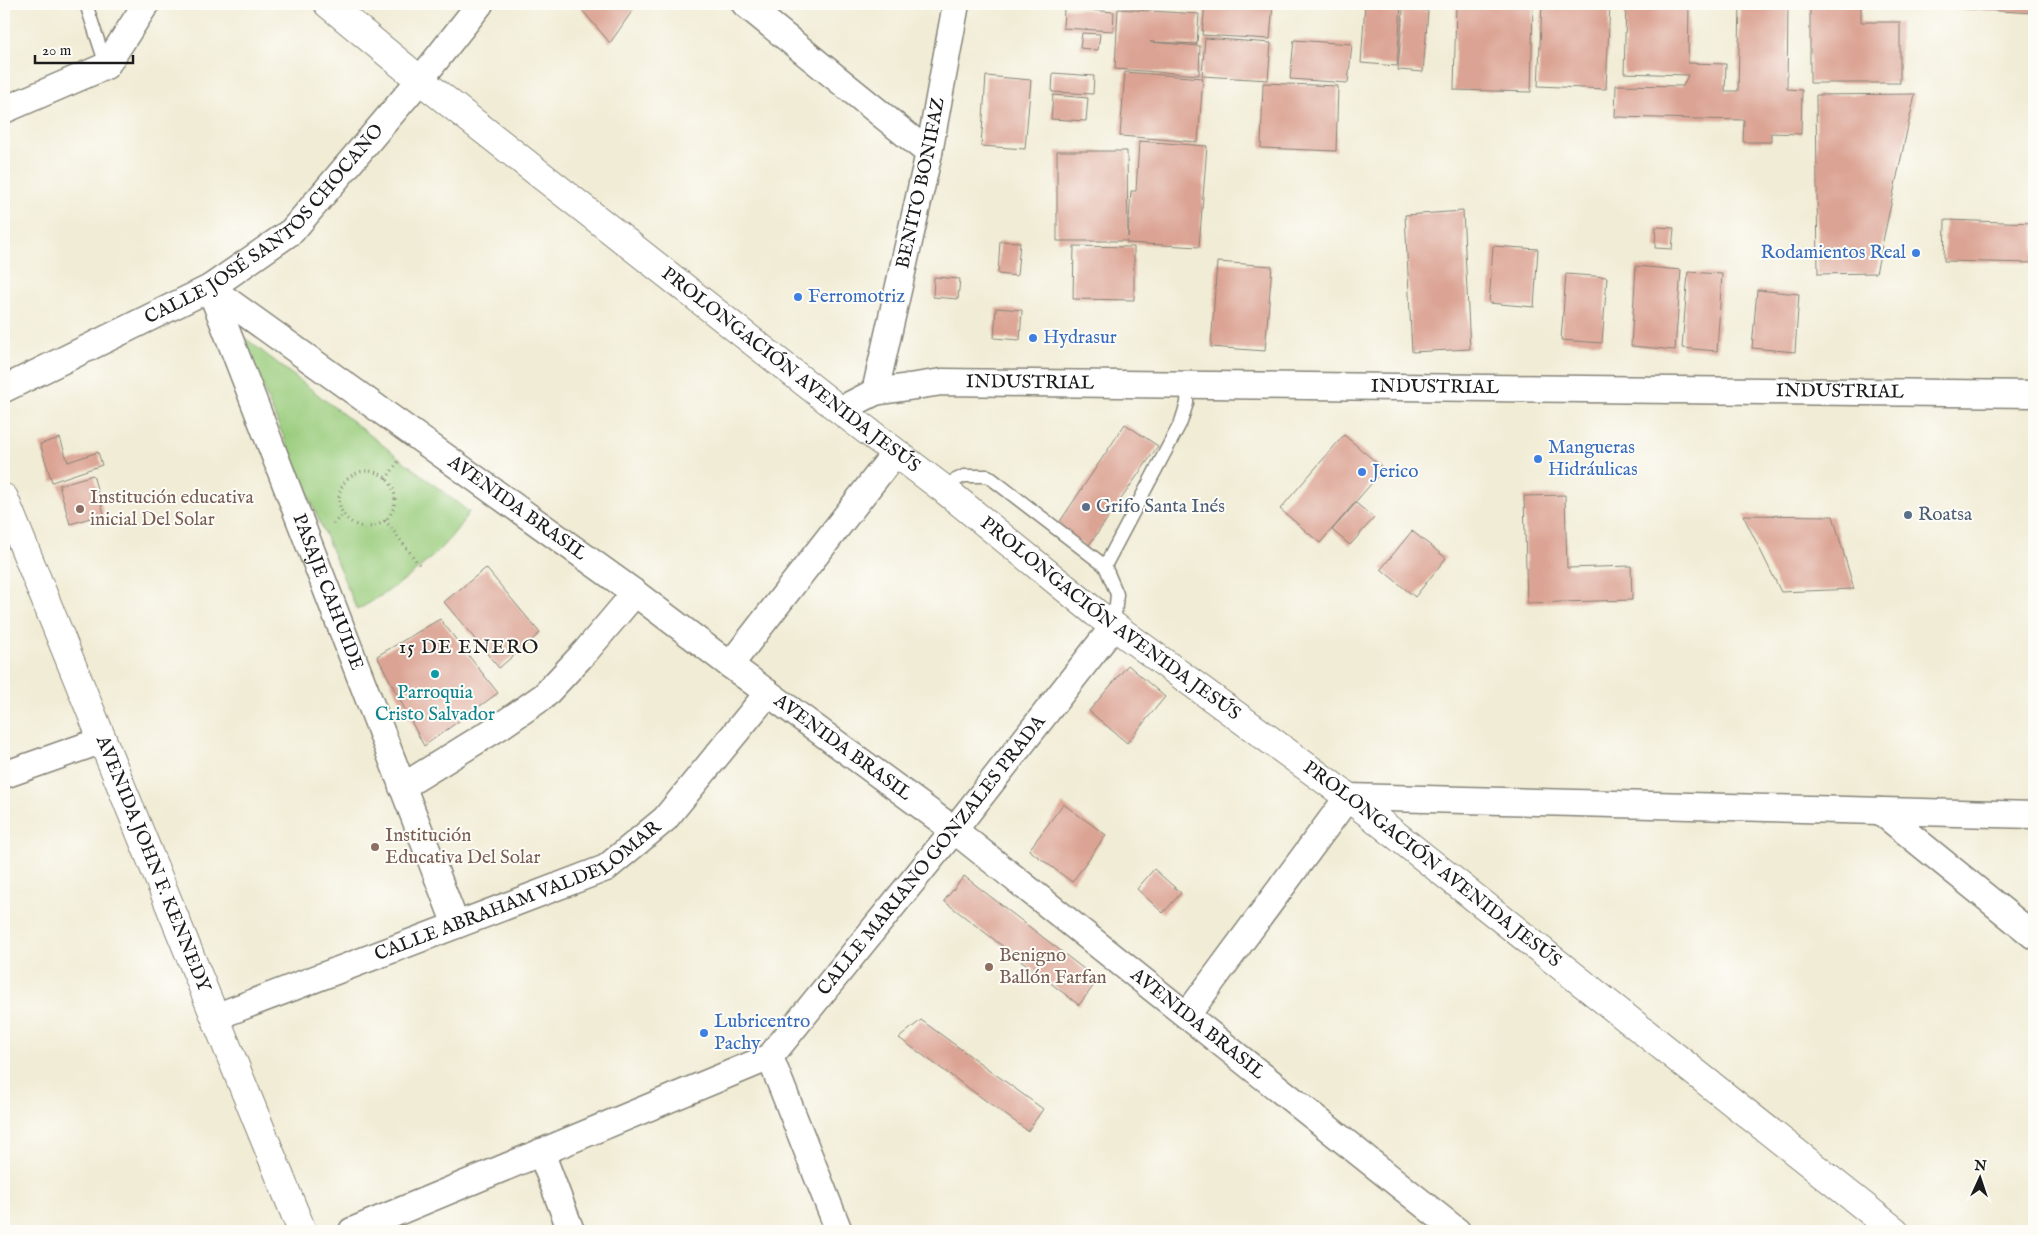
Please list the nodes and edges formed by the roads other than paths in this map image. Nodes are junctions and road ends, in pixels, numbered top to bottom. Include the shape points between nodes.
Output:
1 (86, 4) edge
2 (146, 4) edge
3 (328, 4) edge
4 (480, 4) edge
5 (745, 4) edge
6 (956, 4) edge
7 (106, 66) junction
8 (420, 80) junction
9 (4, 110) edge
10 (929, 153) junction
11 (210, 288) junction
12 (1188, 384) junction
13 (4, 390) edge
14 (875, 392) junction
15 (2034, 394) edge
16 (840, 410) junction
17 (895, 453) junction
18 (941, 487) junction
19 (6, 512) edge
20 (1105, 566) junction
21 (635, 593) junction
22 (1114, 626) junction
23 (730, 666) junction
24 (768, 693) junction
25 (103, 740) junction
26 (4, 775) edge
27 (402, 787) junction
28 (1348, 797) junction
29 (1880, 811) junction
30 (2034, 815) edge
31 (954, 830) junction
32 (456, 925) junction
33 (2034, 936) edge
34 (1187, 1016) junction
35 (215, 1017) junction
36 (770, 1057) junction
37 (541, 1152) junction
38 (302, 1231) edge
39 (352, 1231) edge
40 (571, 1231) edge
41 (839, 1231) edge
42 (1457, 1231) edge
43 (1895, 1231) edge

1 - 7 lane
2 - 7 street
3 - 8 main road, PROLONGACIÓN AVENIDA JESÚS
4 - 8 street, CALLE JOSÉ SANTOS CHOCANO
5 - 10 street
6 - 10 street, BENITO BONIFAZ
7 - 9 street
8 - 11 street, CALLE JOSÉ SANTOS CHOCANO via 292,231
8 - 16 main road, PROLONGACIÓN AVENIDA JESÚS
10 - 14 street, BENITO BONIFAZ
11 - 13 street, CALLE JOSÉ SANTOS CHOCANO
11 - 21 street, AVENIDA BRASIL
11 - 27 street, PASAJE CAHUIDE
12 - 14 street, INDUSTRIAL via 942,382
12 - 15 street, INDUSTRIAL
12 - 20 lane via 1181,422
14 - 16 street, INDUSTRIAL
16 - 17 main road, PROLONGACIÓN AVENIDA JESÚS
17 - 18 main road, PROLONGACIÓN AVENIDA JESÚS
17 - 23 street
18 - 20 lane via 964,476 988,476
18 - 22 main road, PROLONGACIÓN AVENIDA JESÚS
19 - 25 main road, AVENIDA JOHN F. KENNEDY
20 - 22 lane via 1117,594
21 - 23 street, AVENIDA BRASIL
21 - 27 street via 544,696
22 - 28 main road, PROLONGACIÓN AVENIDA JESÚS
22 - 31 street, CALLE MARIANO GONZALES PRADA
23 - 24 street, AVENIDA BRASIL
24 - 31 street, AVENIDA BRASIL
24 - 32 street, CALLE ABRAHAM VALDELOMAR via 665,819 606,868
25 - 26 street
25 - 35 main road, AVENIDA JOHN F. KENNEDY
27 - 32 street, PASAJE CAHUIDE
28 - 29 street
28 - 34 street
28 - 43 main road, PROLONGACIÓN AVENIDA JESÚS
29 - 30 street
29 - 33 street
31 - 34 street, AVENIDA BRASIL
31 - 36 street, CALLE MARIANO GONZALES PRADA
32 - 35 street, CALLE ABRAHAM VALDELOMAR
34 - 42 street, AVENIDA BRASIL
35 - 38 main road, AVENIDA JOHN F. KENNEDY
36 - 37 street, CALLE MARIANO GONZALES PRADA
36 - 41 street
37 - 39 street, CALLE MARIANO GONZALES PRADA
37 - 40 street

